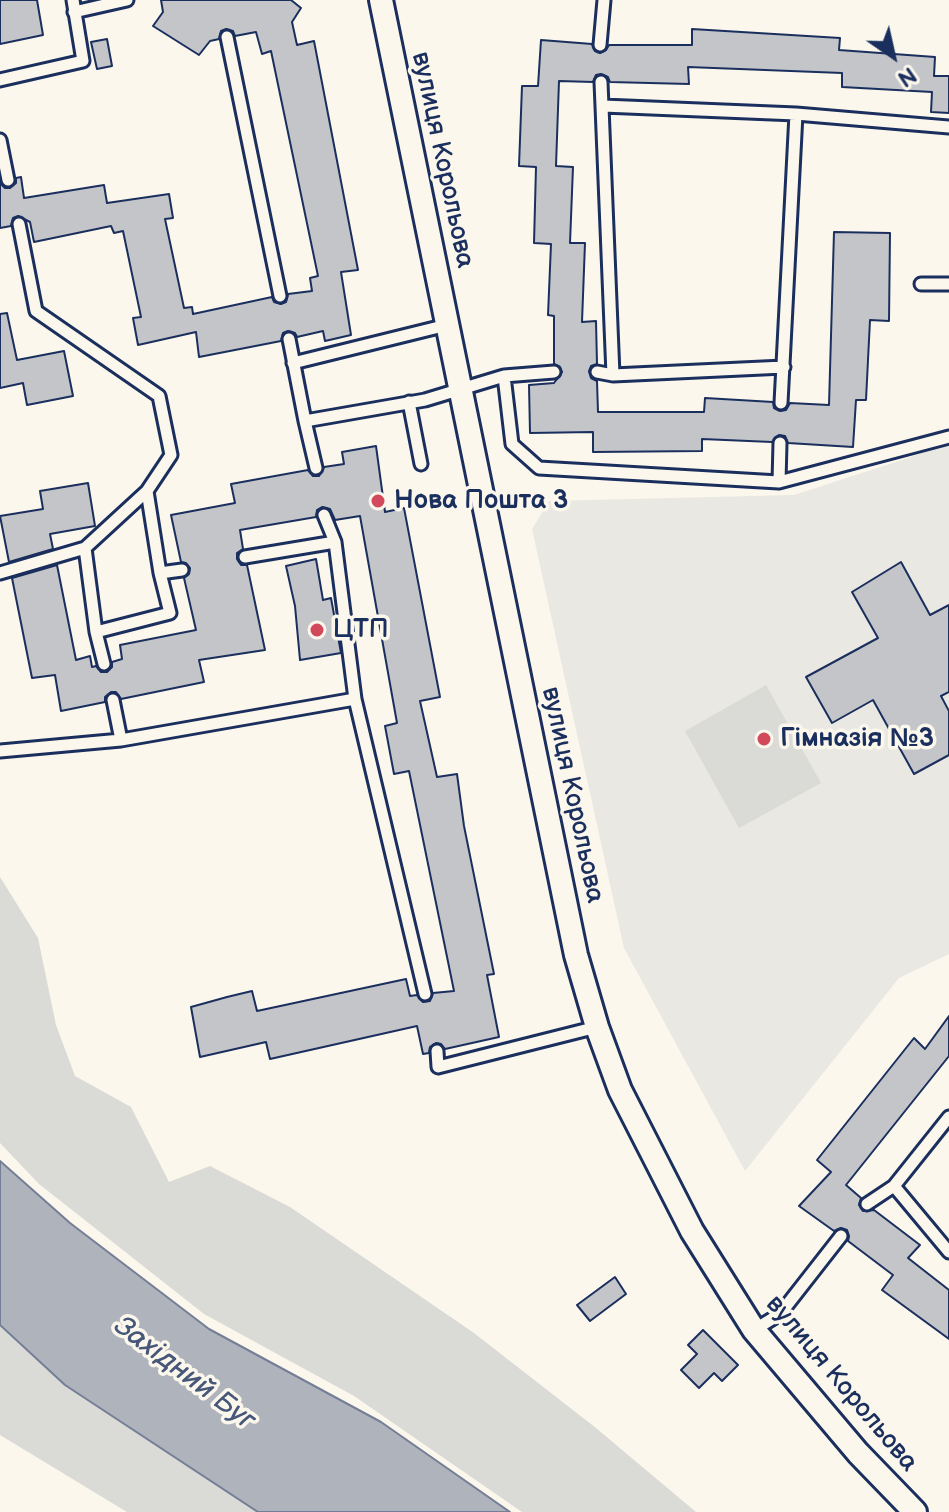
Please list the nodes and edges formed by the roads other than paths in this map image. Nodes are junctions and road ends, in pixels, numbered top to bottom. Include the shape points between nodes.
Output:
1 (127, 0) edge
2 (381, 0) edge
3 (604, 0) edge
4 (74, 6) edge
5 (227, 37) dead end
6 (600, 45) dead end
7 (0, 80) edge
8 (601, 82) dead end
9 (603, 106) junction
10 (796, 114) junction
11 (949, 127) edge
12 (0, 140) edge
13 (8, 180) dead end
14 (19, 224) dead end
15 (921, 284) dead end
16 (949, 284) edge
17 (280, 296) dead end
18 (447, 325) junction
19 (289, 339) dead end
20 (293, 363) junction
21 (784, 367) junction
22 (554, 372) dead end
23 (597, 372) dead end
24 (613, 375) junction
25 (504, 376) junction
26 (459, 391) junction
27 (409, 402) junction
28 (781, 403) dead end
29 (305, 421) junction
30 (949, 437) edge
31 (780, 443) dead end
32 (421, 464) dead end
33 (316, 468) dead end
34 (779, 482) junction
35 (147, 491) junction
36 (324, 515) dead end
37 (335, 542) junction
38 (85, 548) junction
39 (245, 557) dead end
40 (182, 570) dead end
41 (0, 573) edge
42 (160, 573) junction
43 (96, 632) junction
44 (104, 664) dead end
45 (355, 699) junction
46 (113, 700) dead end
47 (121, 740) junction
48 (0, 751) edge
49 (425, 994) dead end
50 (597, 1027) junction
51 (437, 1051) dead end
52 (949, 1117) edge
53 (894, 1186) junction
54 (867, 1204) dead end
55 (841, 1236) dead end
56 (949, 1252) edge
57 (754, 1330) junction
58 (915, 1512) edge

1 - 4 lane
2 - 18 street, вулиця Корольова
3 - 6 lane
4 - 7 lane via 83,61
5 - 17 lane
8 - 9 lane
9 - 10 lane
9 - 24 lane
10 - 11 lane
10 - 21 lane
12 - 13 lane
14 - 35 lane via 36,311 159,396 171,455
15 - 16 lane
18 - 20 lane
18 - 26 street, вулиця Корольова
19 - 20 lane
20 - 29 lane
21 - 24 lane
21 - 28 lane
22 - 25 lane
23 - 24 lane
25 - 26 lane
25 - 34 lane via 512,444 539,468
26 - 27 lane
26 - 50 street, вулиця Корольова via 576,955
27 - 29 lane
27 - 32 lane
29 - 33 lane
30 - 34 lane
31 - 34 lane
35 - 38 lane
35 - 42 lane
36 - 37 lane
37 - 39 lane
37 - 45 lane
38 - 41 lane
38 - 43 lane
40 - 42 lane
42 - 43 lane via 170,613
43 - 44 lane
45 - 47 lane
45 - 49 lane
46 - 47 lane
47 - 48 lane
50 - 51 lane via 438,1067
50 - 57 street, вулиця Корольова via 620,1090 667,1185
52 - 53 lane
53 - 54 lane
53 - 56 lane
55 - 57 lane via 780,1314
57 - 58 street, вулиця Корольова

